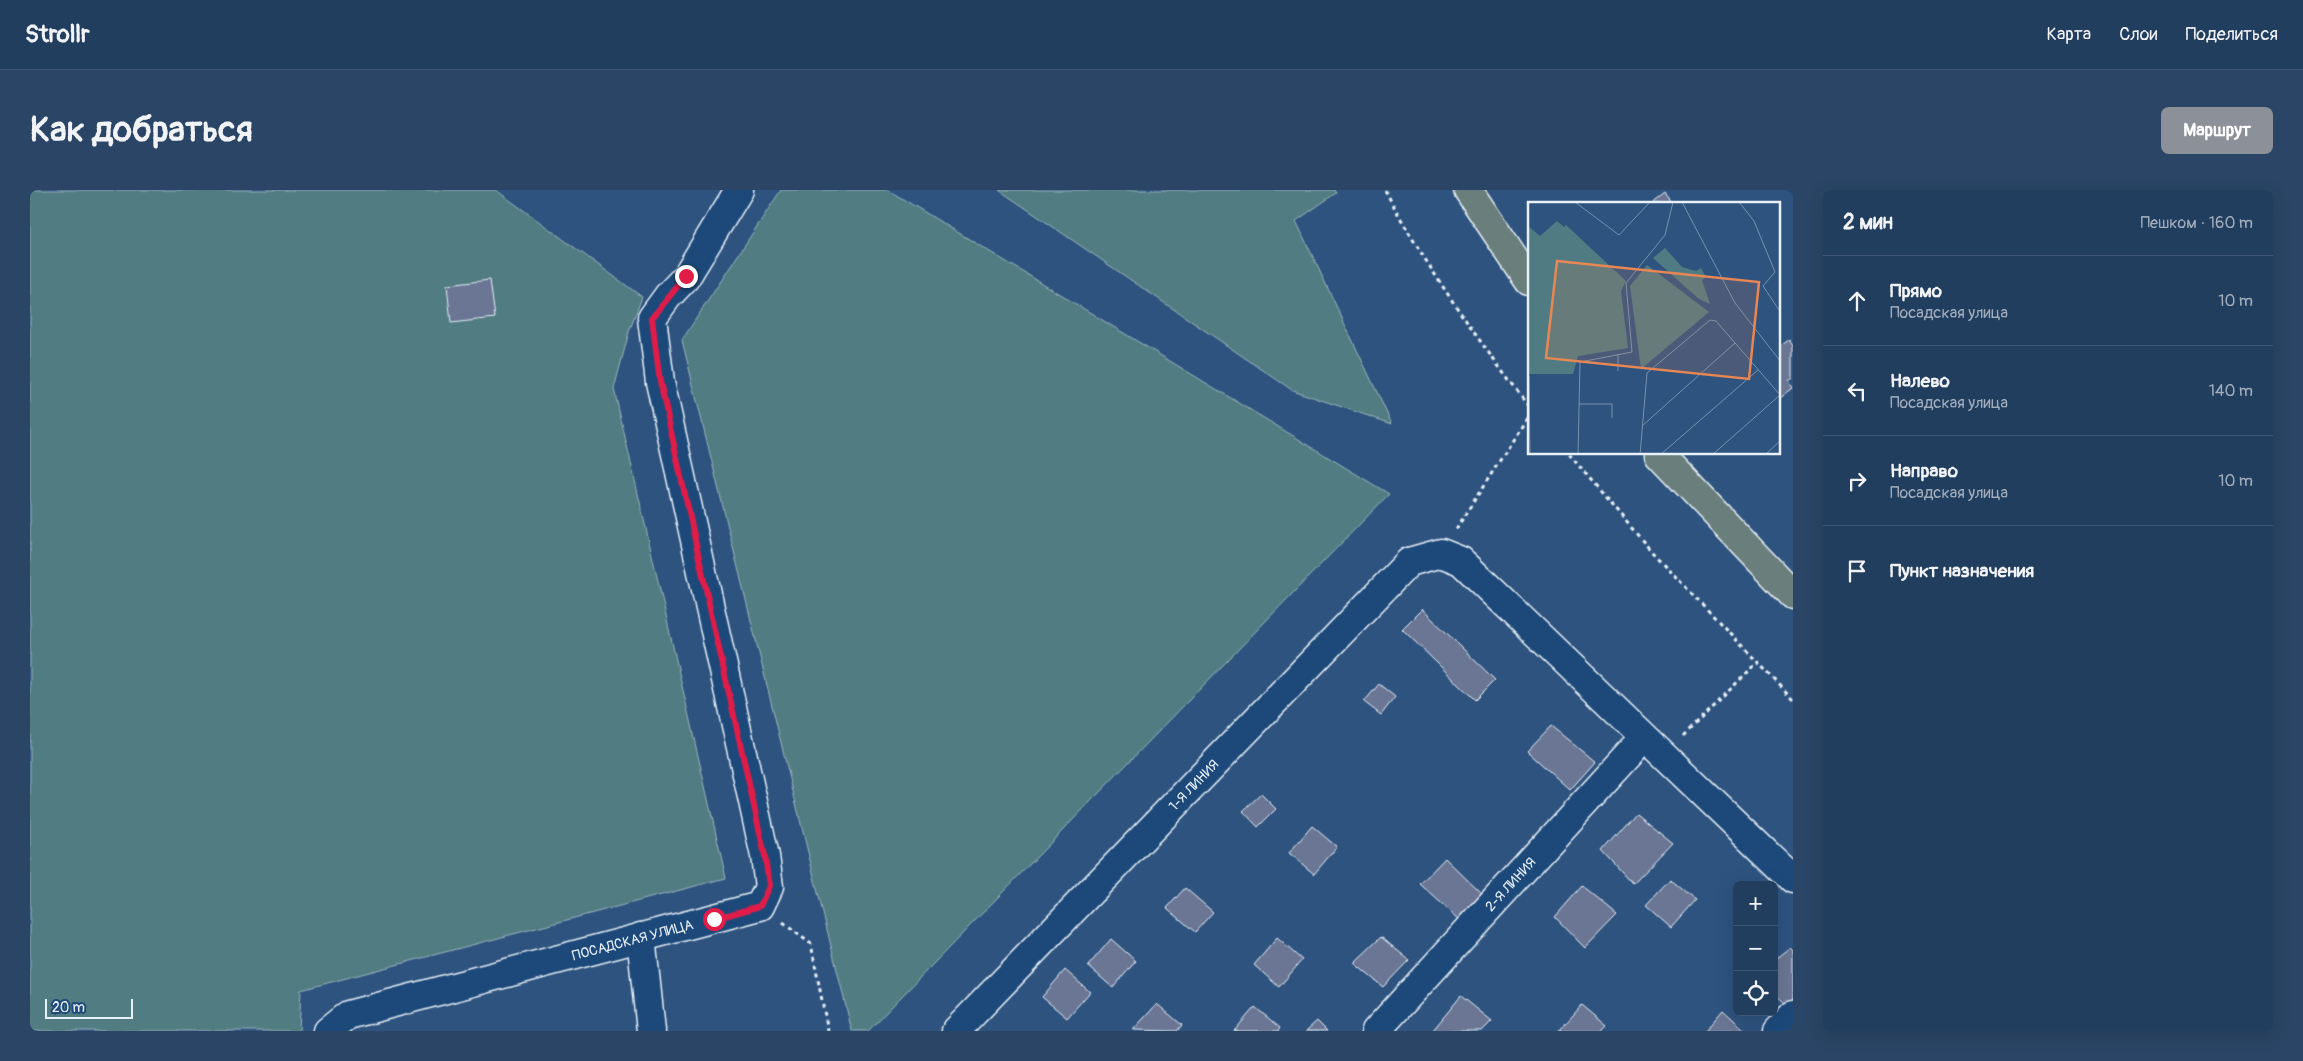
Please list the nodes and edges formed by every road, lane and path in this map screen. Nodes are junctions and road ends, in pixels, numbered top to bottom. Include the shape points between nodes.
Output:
1 (739, 190) edge
2 (1385, 190) edge
3 (1468, 190) edge
4 (1528, 280) edge
5 (1528, 406) edge
6 (1528, 417) edge
7 (1570, 455) edge
8 (1660, 455) edge
9 (1440, 553) junction
10 (1793, 595) edge
11 (1758, 662) junction
12 (1793, 699) edge
13 (1653, 747) junction
14 (1793, 879) edge
15 (760, 906) junction
16 (641, 937) junction
17 (1793, 1015) edge
18 (328, 1031) edge
19 (651, 1031) edge
20 (828, 1031) edge
21 (956, 1031) edge
22 (1376, 1031) edge
23 (1778, 1031) edge

1 - 15 street via 686,276 652,318 660,382 765,856 769,886
2 - 5 path via 1448,298
3 - 4 main road
6 - 9 path
7 - 11 path via 1652,552
8 - 10 main road
9 - 13 street via 1461,561
9 - 21 street, 1-Я ЛИНИЯ via 1409,562
11 - 12 path
11 - 13 path
13 - 14 street
13 - 22 street, 2-Я ЛИНИЯ
15 - 16 street, ПОСАДСКАЯ УЛИЦА
15 - 20 path via 811,944
16 - 18 street, ПОСАДСКАЯ УЛИЦА via 348,1015
16 - 19 street
17 - 23 street

